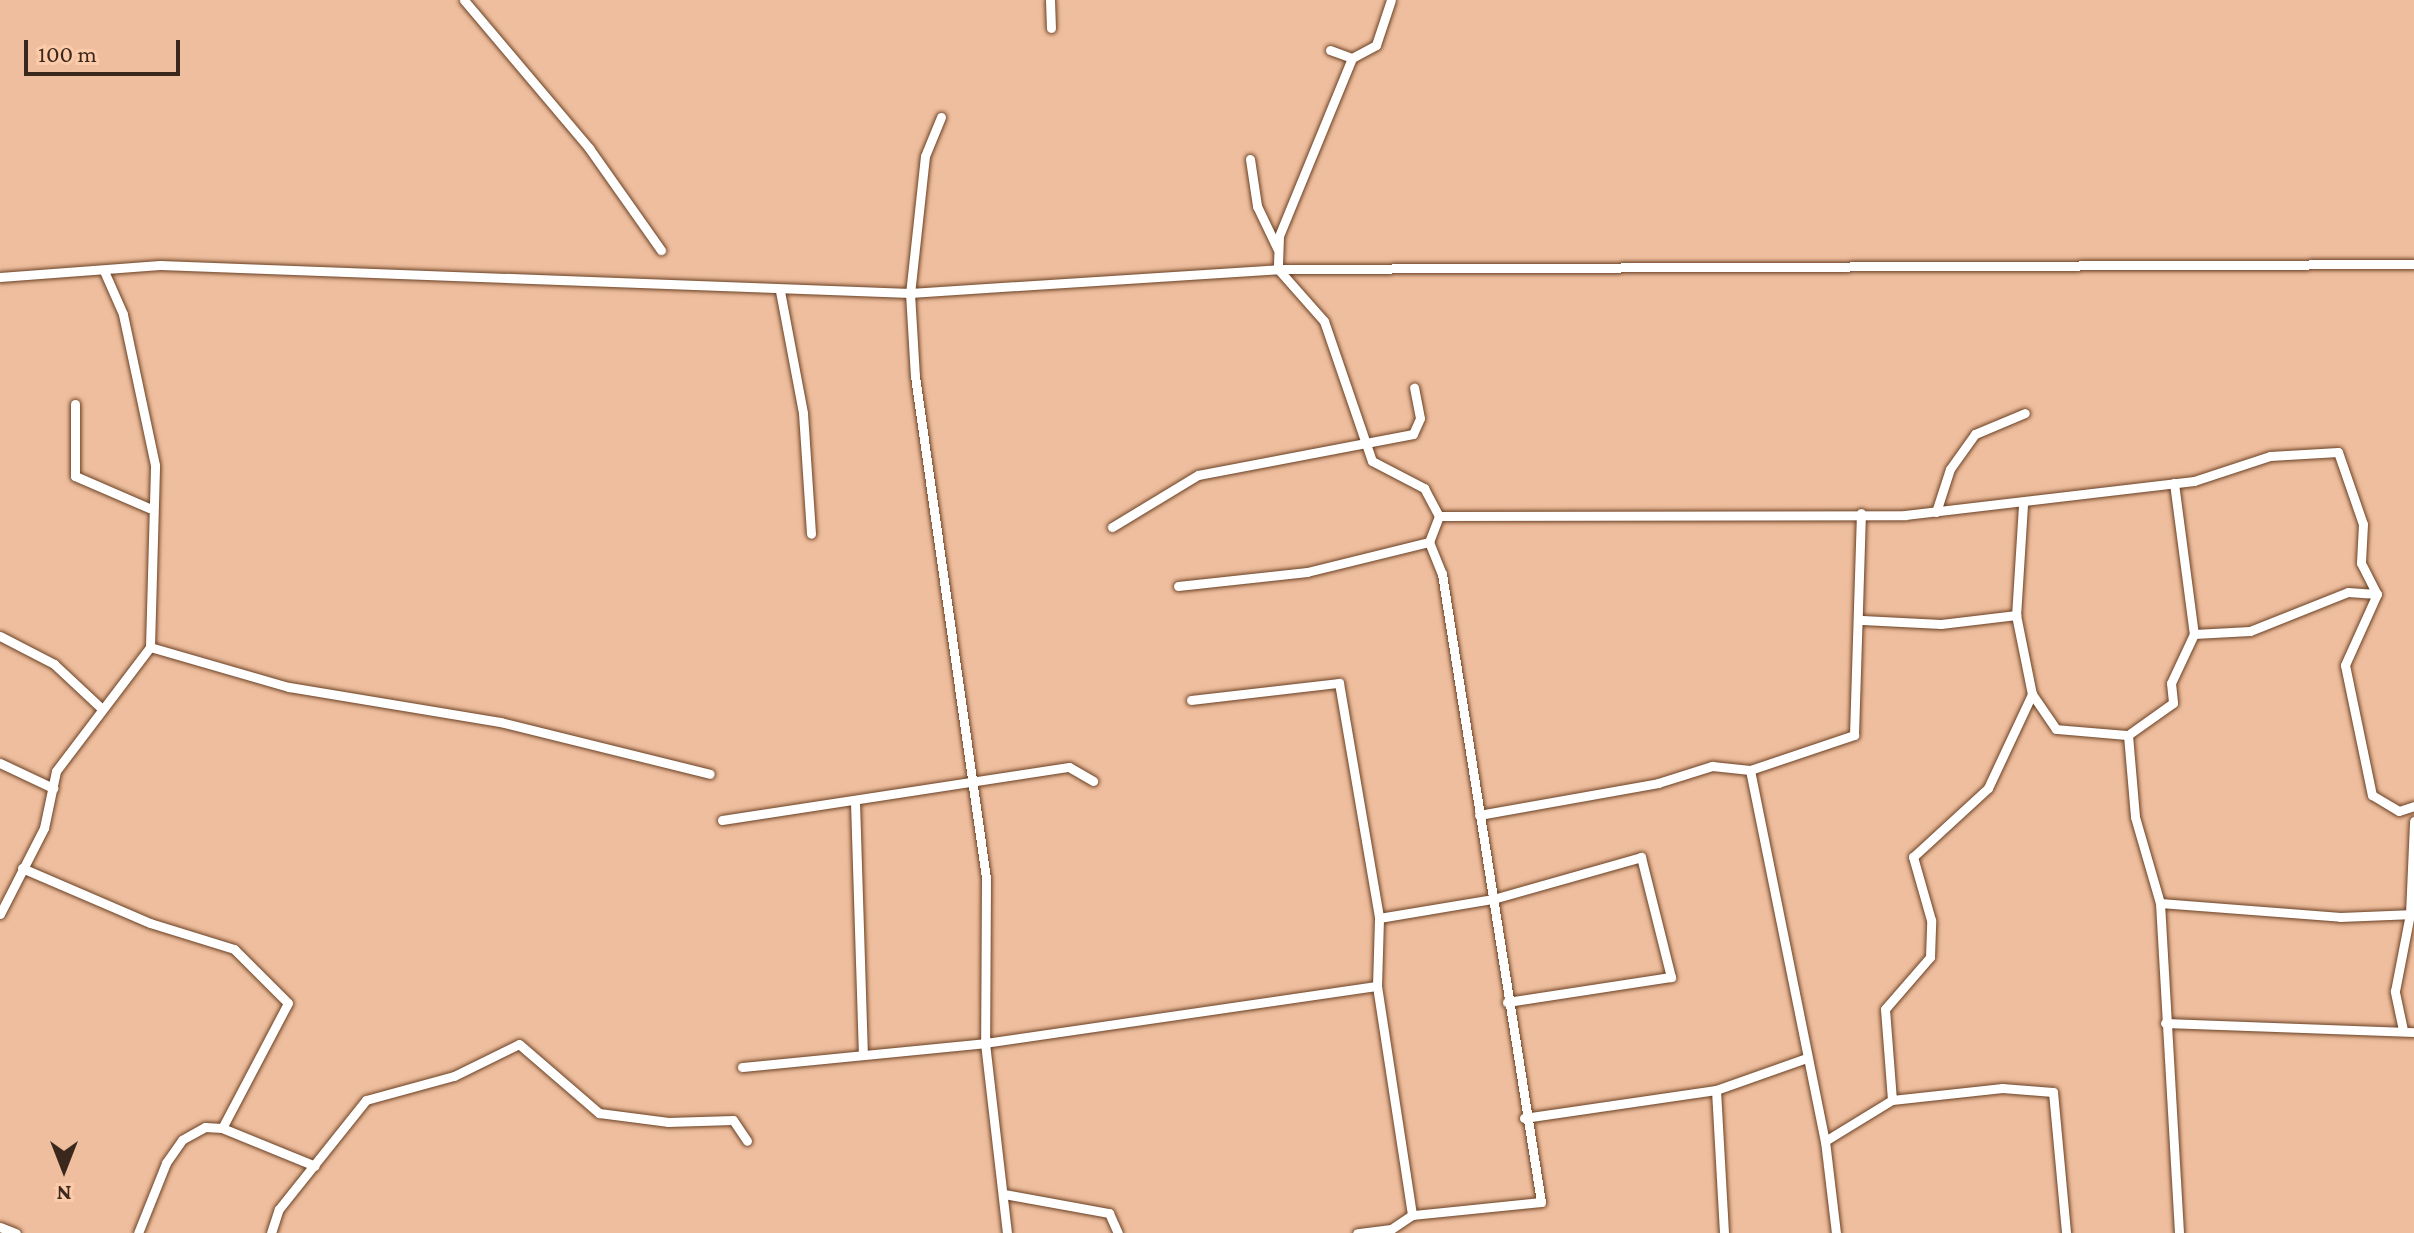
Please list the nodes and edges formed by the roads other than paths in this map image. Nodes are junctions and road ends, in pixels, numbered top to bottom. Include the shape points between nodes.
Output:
1 (464, 0) edge
2 (1050, 0) edge
3 (1391, 0) edge
4 (1051, 28) dead end
5 (1330, 50) dead end
6 (1352, 58) junction
7 (941, 117) dead end
8 (1250, 159) dead end
9 (661, 250) dead end
10 (1279, 251) junction
11 (2414, 264) edge
12 (1278, 269) junction
13 (104, 271) junction
14 (0, 277) edge
15 (780, 291) junction
16 (910, 293) junction
17 (1414, 388) dead end
18 (75, 404) dead end
19 (2025, 413) dead end
20 (1361, 443) junction
21 (2174, 483) junction
22 (2023, 505) junction
23 (149, 508) junction
24 (1936, 512) junction
25 (1861, 513) junction
26 (1439, 516) junction
27 (1112, 527) dead end
28 (811, 534) dead end
29 (1429, 542) junction
30 (1178, 586) dead end
31 (2377, 594) junction
32 (2016, 615) junction
33 (1862, 620) junction
34 (2194, 634) junction
35 (0, 636) edge
36 (150, 647) junction
37 (2032, 694) junction
38 (1191, 700) dead end
39 (100, 707) junction
40 (2128, 735) junction
41 (0, 763) edge
42 (1750, 770) junction
43 (710, 774) dead end
44 (1093, 781) dead end
45 (967, 784) junction
46 (53, 788) junction
47 (855, 802) junction
48 (2414, 806) edge
49 (1479, 815) junction
50 (722, 820) dead end
51 (2414, 821) edge
52 (22, 868) junction
53 (4, 893) edge
54 (1493, 899) junction
55 (2160, 903) junction
56 (0, 914) edge
57 (2412, 914) edge
58 (1379, 918) junction
59 (1377, 986) junction
60 (1507, 1002) junction
61 (2165, 1023) junction
62 (2403, 1030) junction
63 (2414, 1032) edge
64 (985, 1043) junction
65 (863, 1050) junction
66 (1804, 1059) junction
67 (742, 1067) dead end
68 (1716, 1090) junction
69 (1892, 1100) junction
70 (1524, 1118) junction
71 (222, 1128) junction
72 (747, 1141) dead end
73 (1825, 1141) junction
74 (315, 1166) junction
75 (1004, 1194) junction
76 (1412, 1215) junction
77 (0, 1227) edge
78 (1391, 1231) edge
79 (16, 1233) edge
80 (138, 1233) edge
81 (271, 1233) edge
82 (1007, 1233) edge
83 (1118, 1233) edge
84 (1357, 1233) edge
85 (1724, 1233) edge
86 (1836, 1233) edge
87 (2066, 1233) edge
88 (2179, 1233) edge

1 - 9 street via 589,148
2 - 4 street
3 - 6 street via 1376,45
5 - 6 street
6 - 10 street
7 - 16 street via 925,156
8 - 10 street via 1257,206
10 - 12 street
11 - 12 street
12 - 16 street
12 - 20 street via 1324,321
13 - 14 street
13 - 15 street via 160,265
13 - 23 street via 123,314 145,409 156,490
15 - 16 street
15 - 28 street via 803,413
16 - 45 street
17 - 20 street via 1420,418 1413,434
18 - 23 street via 75,476
19 - 24 street via 1975,434 1950,469
20 - 26 street via 1372,461 1424,488
20 - 27 street via 1198,475
21 - 22 street
21 - 31 street via 2270,456 2338,452 2363,524 2361,563
21 - 34 street
22 - 24 street
22 - 32 street
23 - 36 street
24 - 25 street
25 - 26 street
25 - 33 street
26 - 29 street
29 - 30 street via 1307,572
29 - 49 street via 1442,574
31 - 34 street via 2348,592 2250,631
31 - 48 street via 2345,665 2372,795 2399,811
32 - 33 street via 1941,624
32 - 37 street
33 - 42 street via 1854,735
34 - 40 street via 2171,683 2173,703
35 - 39 street via 54,664
36 - 39 street
36 - 43 street via 289,687 500,722
37 - 40 street via 2056,729
37 - 69 street via 1988,788 1913,857 1931,920 1930,957 1885,1009
38 - 58 street via 1339,683
39 - 46 street via 56,771
40 - 55 street via 2135,817
41 - 46 street
42 - 49 street via 1712,766 1658,783
42 - 66 street
44 - 45 street via 1069,767
45 - 47 street
45 - 64 street via 986,878
46 - 52 street via 44,828
47 - 50 street
47 - 65 street
49 - 54 street
51 - 57 street
52 - 53 street
52 - 71 street via 150,923 234,949 285,997 288,1008
53 - 56 street
54 - 58 street
54 - 60 street
54 - 60 street via 1641,857 1671,977
55 - 57 street via 2340,917
55 - 61 street
57 - 62 street via 2395,991
58 - 59 street
59 - 64 street
59 - 76 street
60 - 70 street
61 - 62 street
61 - 88 street
62 - 63 street
64 - 65 street
64 - 75 street
65 - 67 street
66 - 68 street
66 - 73 street
68 - 70 street
68 - 85 street
69 - 73 street
69 - 87 street via 2002,1088 2053,1092
70 - 76 street via 1541,1202
71 - 74 street
71 - 80 street via 205,1127 182,1140
72 - 74 street via 733,1120 668,1122 599,1113 519,1044 454,1076 377,1093
73 - 86 street
74 - 81 street via 279,1209
75 - 82 street
75 - 83 street via 1109,1213
76 - 78 street
77 - 79 street
78 - 84 street

